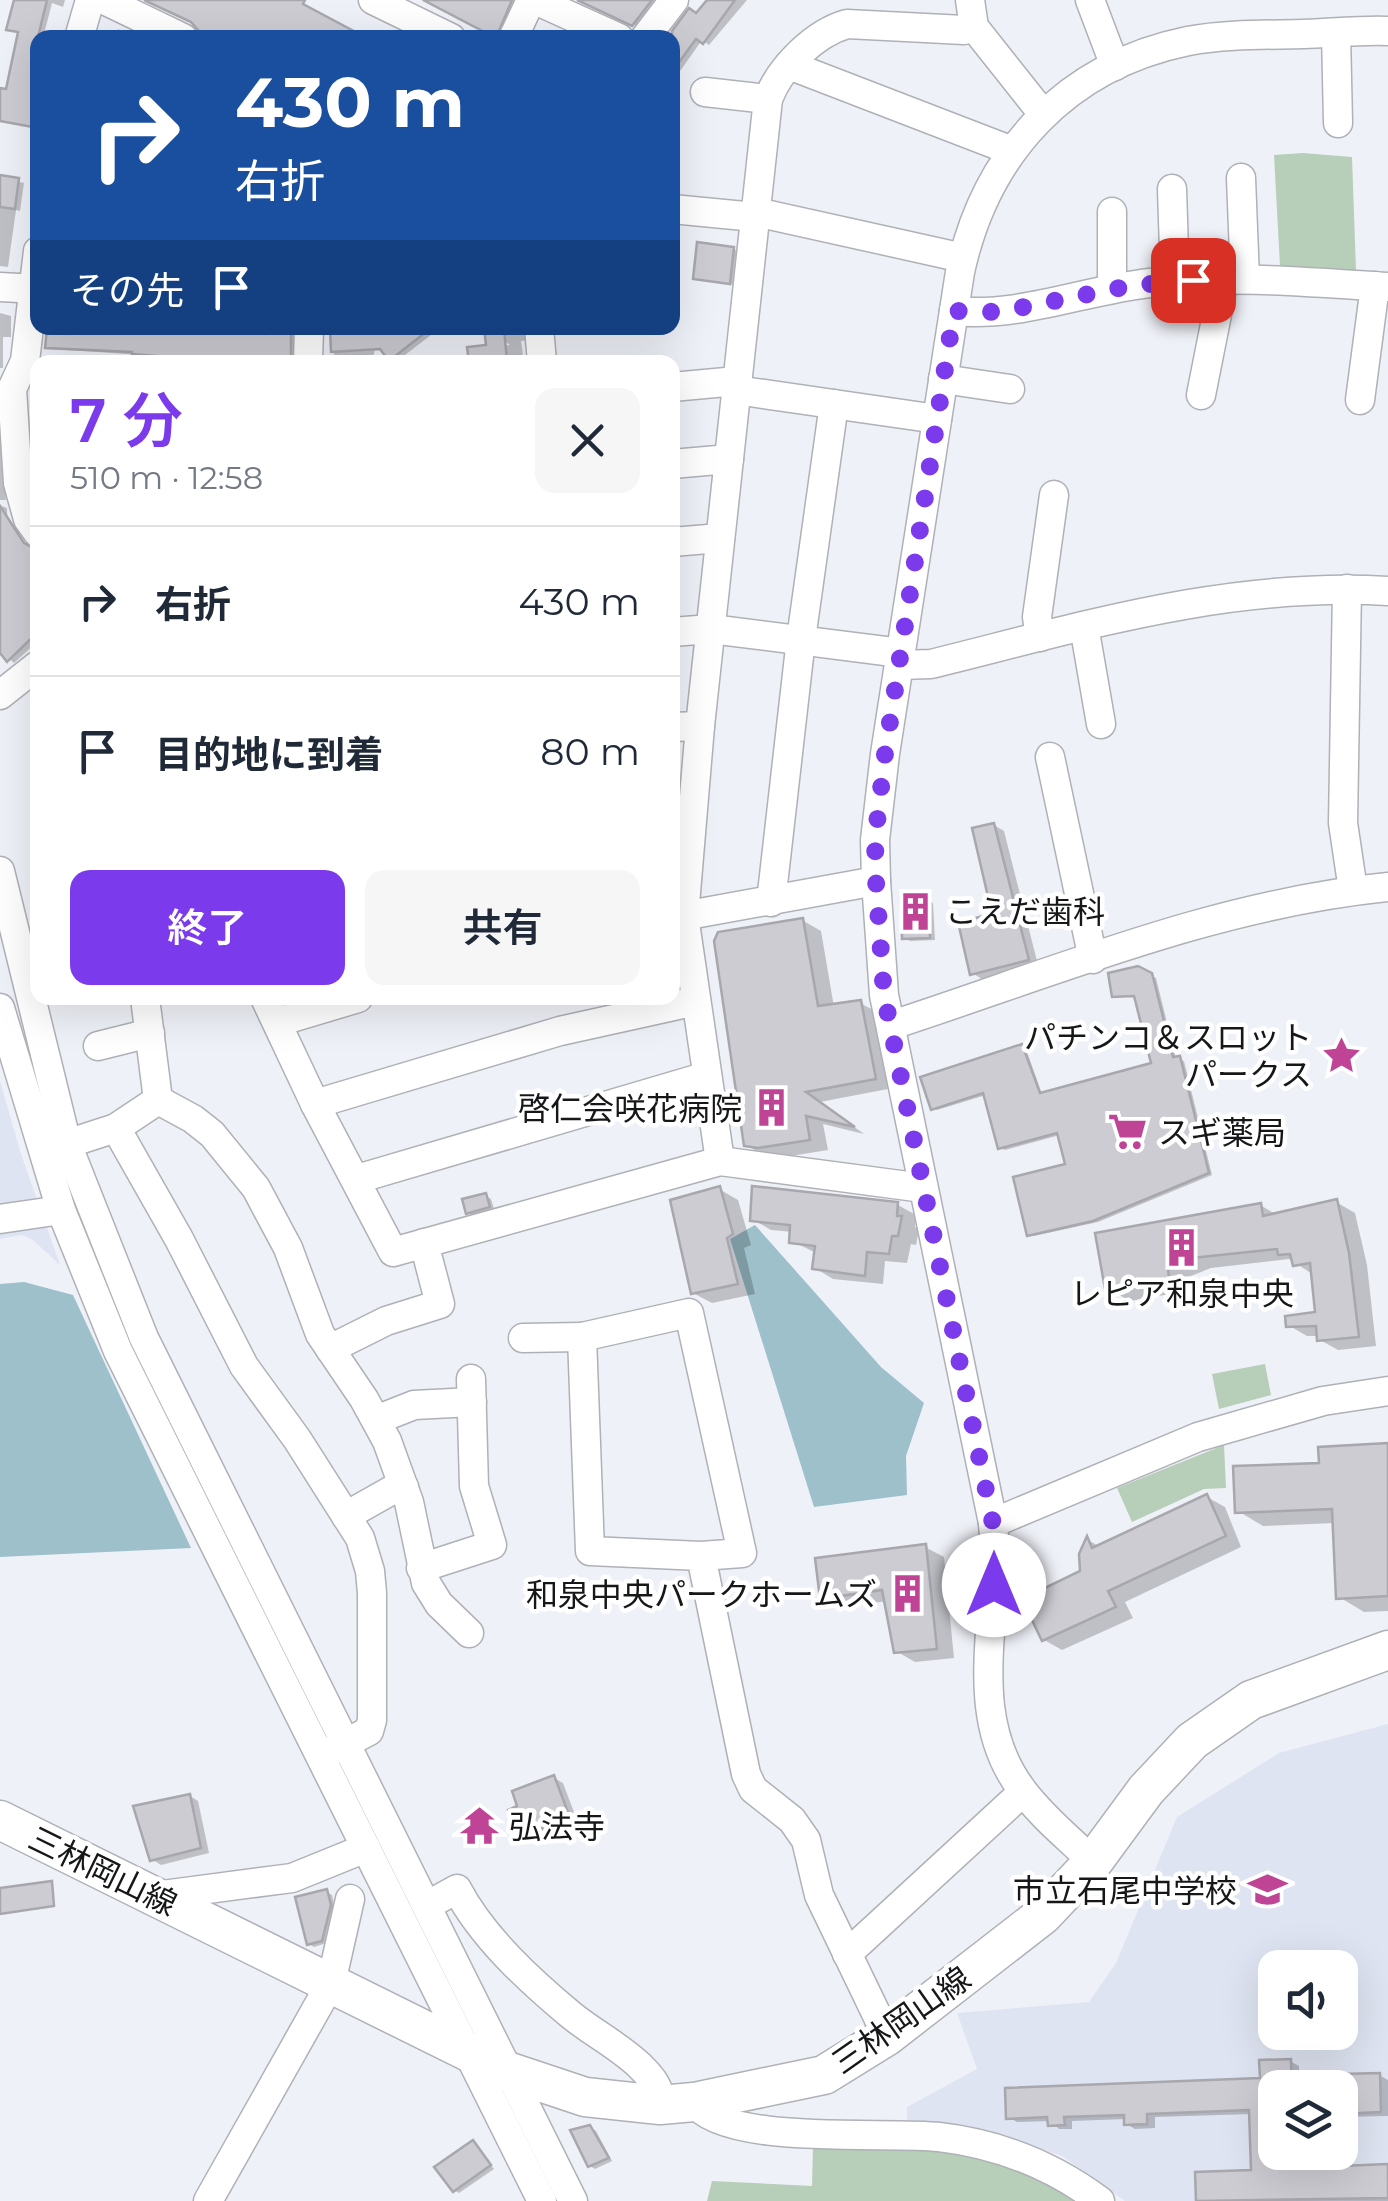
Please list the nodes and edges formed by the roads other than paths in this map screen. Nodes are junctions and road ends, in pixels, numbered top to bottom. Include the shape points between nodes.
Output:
1 (90, 0) edge
2 (104, 0) edge
3 (374, 0) edge
4 (533, 0) edge
5 (674, 0) edge
6 (1090, 0) edge
7 (972, 14) edge
8 (1387, 26) edge
9 (81, 30) edge
10 (166, 30) edge
11 (435, 30) edge
12 (517, 30) edge
13 (601, 30) edge
14 (651, 30) edge
15 (1336, 33) junction
16 (789, 65) junction
17 (1114, 66) junction
18 (706, 92) dead end
19 (768, 99) junction
20 (1044, 114) junction
21 (1338, 123) dead end
22 (1009, 152) junction
23 (1242, 178) dead end
24 (1172, 189) dead end
25 (680, 210) edge
26 (1112, 212) dead end
27 (756, 215) junction
28 (963, 258) junction
29 (1234, 279) junction
30 (1175, 281) junction
31 (1382, 286) edge
32 (0, 287) edge
33 (30, 289) edge
34 (1112, 289) junction
35 (954, 311) junction
36 (30, 363) edge
37 (943, 379) junction
38 (680, 386) edge
39 (737, 386) junction
40 (1010, 389) dead end
41 (1201, 395) dead end
42 (1360, 400) dead end
43 (834, 404) junction
44 (937, 418) junction
45 (729, 460) junction
46 (680, 463) edge
47 (1054, 495) dead end
48 (30, 522) edge
49 (720, 538) junction
50 (680, 541) edge
51 (1346, 589) junction
52 (1388, 591) edge
53 (1084, 626) junction
54 (711, 629) junction
55 (680, 631) edge
56 (1040, 637) junction
57 (801, 639) junction
58 (900, 659) junction
59 (30, 677) edge
60 (0, 696) edge
61 (1100, 724) dead end
62 (686, 727) edge
63 (1060, 774) dead end
64 (682, 820) edge
65 (680, 868) edge
66 (0, 871) edge
67 (876, 881) junction
68 (1388, 886) edge
69 (1353, 890) junction
70 (771, 902) junction
71 (680, 917) edge
72 (680, 926) edge
73 (1093, 958) junction
74 (696, 1001) junction
75 (145, 1005) edge
76 (307, 1005) edge
77 (678, 1005) edge
78 (680, 1005) edge
79 (271, 1010) edge
80 (892, 1024) junction
81 (2, 1025) edge
82 (150, 1032) junction
83 (98, 1046) dead end
84 (707, 1076) junction
85 (158, 1100) junction
86 (316, 1104) junction
87 (116, 1128) junction
88 (55, 1148) junction
89 (720, 1160) junction
90 (357, 1180) junction
91 (923, 1188) junction
92 (60, 1210) junction
93 (0, 1219) edge
94 (424, 1243) junction
95 (582, 1337) junction
96 (523, 1338) dead end
97 (330, 1349) junction
98 (1388, 1391) edge
99 (376, 1420) junction
100 (404, 1487) junction
101 (346, 1516) junction
102 (993, 1524) junction
103 (702, 1556) junction
104 (420, 1568) junction
105 (469, 1633) dead end
106 (1388, 1650) edge
107 (346, 1744) junction
108 (318, 1757) junction
109 (1023, 1792) junction
110 (0, 1820) edge
111 (366, 1848) junction
112 (1093, 1862) junction
113 (155, 1896) junction
114 (350, 1898) dead end
115 (428, 1905) junction
116 (847, 1954) junction
117 (332, 1984) junction
118 (887, 2036) junction
119 (469, 2054) junction
120 (507, 2072) junction
121 (677, 2104) junction
122 (208, 2201) edge
123 (542, 2201) edge
124 (573, 2201) edge
125 (1100, 2201) edge

1 - 9 street
2 - 10 street
3 - 11 street
4 - 12 street
4 - 13 street
5 - 14 street
6 - 17 street
7 - 16 street via 964,30 848,24 818,38
7 - 20 street
8 - 15 street
15 - 17 street via 1189,41
15 - 21 street
16 - 19 street
16 - 22 street
17 - 20 street
18 - 19 street
19 - 27 street
20 - 22 street
22 - 28 street
23 - 29 street
24 - 30 street
25 - 27 street
26 - 34 street
27 - 28 street
27 - 39 street
28 - 35 street
29 - 30 street
29 - 31 street
29 - 41 street
30 - 34 street
31 - 42 street
32 - 33 street
34 - 35 street via 999,312
35 - 37 street
36 - 48 street via 12,389 18,483
37 - 40 street
37 - 44 street
38 - 39 street
39 - 43 street
39 - 45 street
43 - 44 street
43 - 57 street
44 - 58 street
45 - 46 street
45 - 49 street
47 - 56 street via 1039,540
49 - 50 street
49 - 54 street
51 - 52 street
51 - 53 street via 1244,594
51 - 69 street via 1343,823
53 - 56 street
53 - 61 street
54 - 55 street
54 - 57 street
54 - 62 street
56 - 58 street via 931,664
57 - 58 street
57 - 70 street
58 - 67 street via 875,840
59 - 60 street
62 - 64 street
63 - 73 street via 1060,852
64 - 65 street
66 - 88 street
67 - 70 street
67 - 80 street
68 - 69 street
69 - 73 street via 1232,914
70 - 71 street
72 - 74 street
73 - 80 street
74 - 78 street
74 - 84 street
75 - 82 street
76 - 79 street
77 - 86 street via 560,1031
79 - 86 street
80 - 91 street
81 - 88 street
82 - 83 street
82 - 85 street
84 - 89 street
84 - 90 street
85 - 87 street
85 - 97 street via 212,1134 256,1188
86 - 90 street
87 - 88 street
87 - 101 street via 244,1366
88 - 92 street
88 - 107 street
89 - 91 street
89 - 94 street
90 - 94 street via 393,1252
91 - 102 street
92 - 93 street
92 - 108 street via 118,1351
94 - 97 street via 440,1304
95 - 96 street
95 - 103 street via 590,1551
95 - 103 street via 689,1313 742,1553
97 - 99 street
98 - 102 street via 1323,1401 1198,1437
99 - 100 street
99 - 104 street via 472,1391 474,1486 492,1546
100 - 101 street
100 - 104 street
101 - 107 street via 370,1571 372,1720 369,1731
102 - 109 street via 988,1703 1006,1765
103 - 116 street via 746,1774 753,1789 800,1829 819,1896
104 - 105 street via 439,1604
106 - 112 main road, 三林岡山線 via 1251,1700 1192,1740
107 - 108 street
107 - 115 street
108 - 111 street
109 - 112 street
109 - 116 street
110 - 113 main road, 三林岡山線
111 - 113 street via 292,1878
111 - 119 street
112 - 118 main road, 三林岡山線 via 1043,1915
113 - 117 main road, 三林岡山線
114 - 117 street
115 - 120 street
115 - 121 street via 457,1889 542,1988
116 - 118 street
117 - 119 main road, 三林岡山線
117 - 122 street
118 - 121 main road, 三林岡山線 via 824,2075
119 - 120 main road, 三林岡山線
119 - 123 street
120 - 121 main road, 三林岡山線 via 585,2097
120 - 124 street
121 - 125 street via 712,2120 776,2130 939,2137 999,2149 1033,2159

